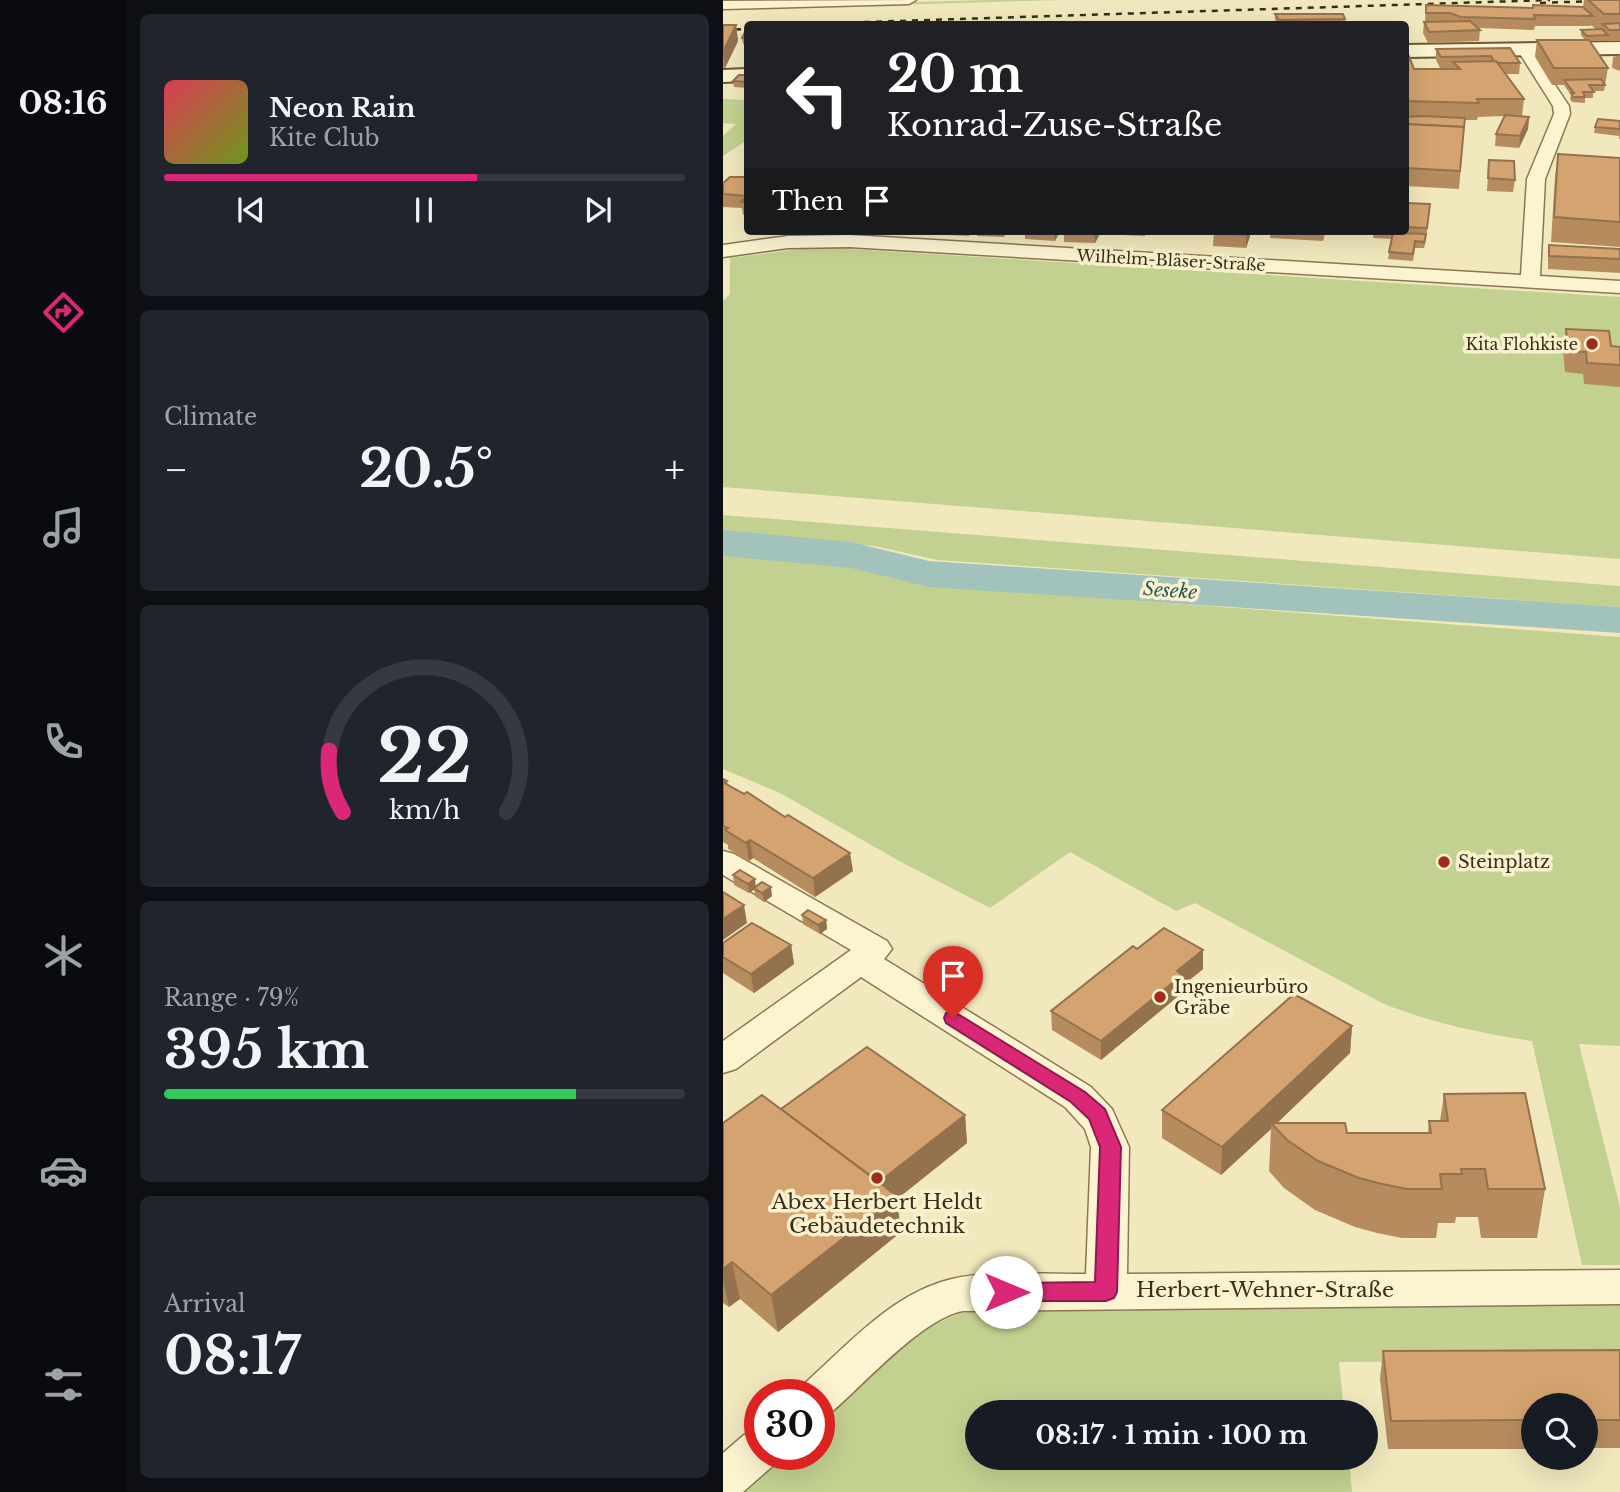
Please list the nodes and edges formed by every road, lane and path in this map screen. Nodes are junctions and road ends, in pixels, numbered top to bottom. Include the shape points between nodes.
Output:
1 (909, 0) edge
2 (723, 5) edge
3 (1620, 48) edge
4 (1524, 49) junction
5 (1409, 51) edge
6 (744, 75) edge
7 (723, 76) edge
8 (870, 237) edge
9 (723, 251) edge
10 (1530, 282) junction
11 (1620, 287) edge
12 (723, 861) edge
13 (860, 960) junction
14 (723, 1060) edge
15 (1620, 1287) edge
16 (1106, 1292) junction
17 (835, 1383) edge
18 (744, 1463) edge
19 (723, 1481) edge

1 - 2 street
3 - 4 street
4 - 5 street
4 - 10 street via 1562,114 1536,179
6 - 7 street
8 - 9 street, Wilhelm-Bläser-Straße
8 - 10 street, Wilhelm-Bläser-Straße
10 - 11 street, Wilhelm-Bläser-Straße
12 - 13 street via 875,949
13 - 14 street
13 - 16 street via 1078,1097 1097,1115 1110,1147
15 - 16 street, Herbert-Wehner-Straße
16 - 17 street, Herbert-Wehner-Straße via 981,1292 935,1302
18 - 19 street

